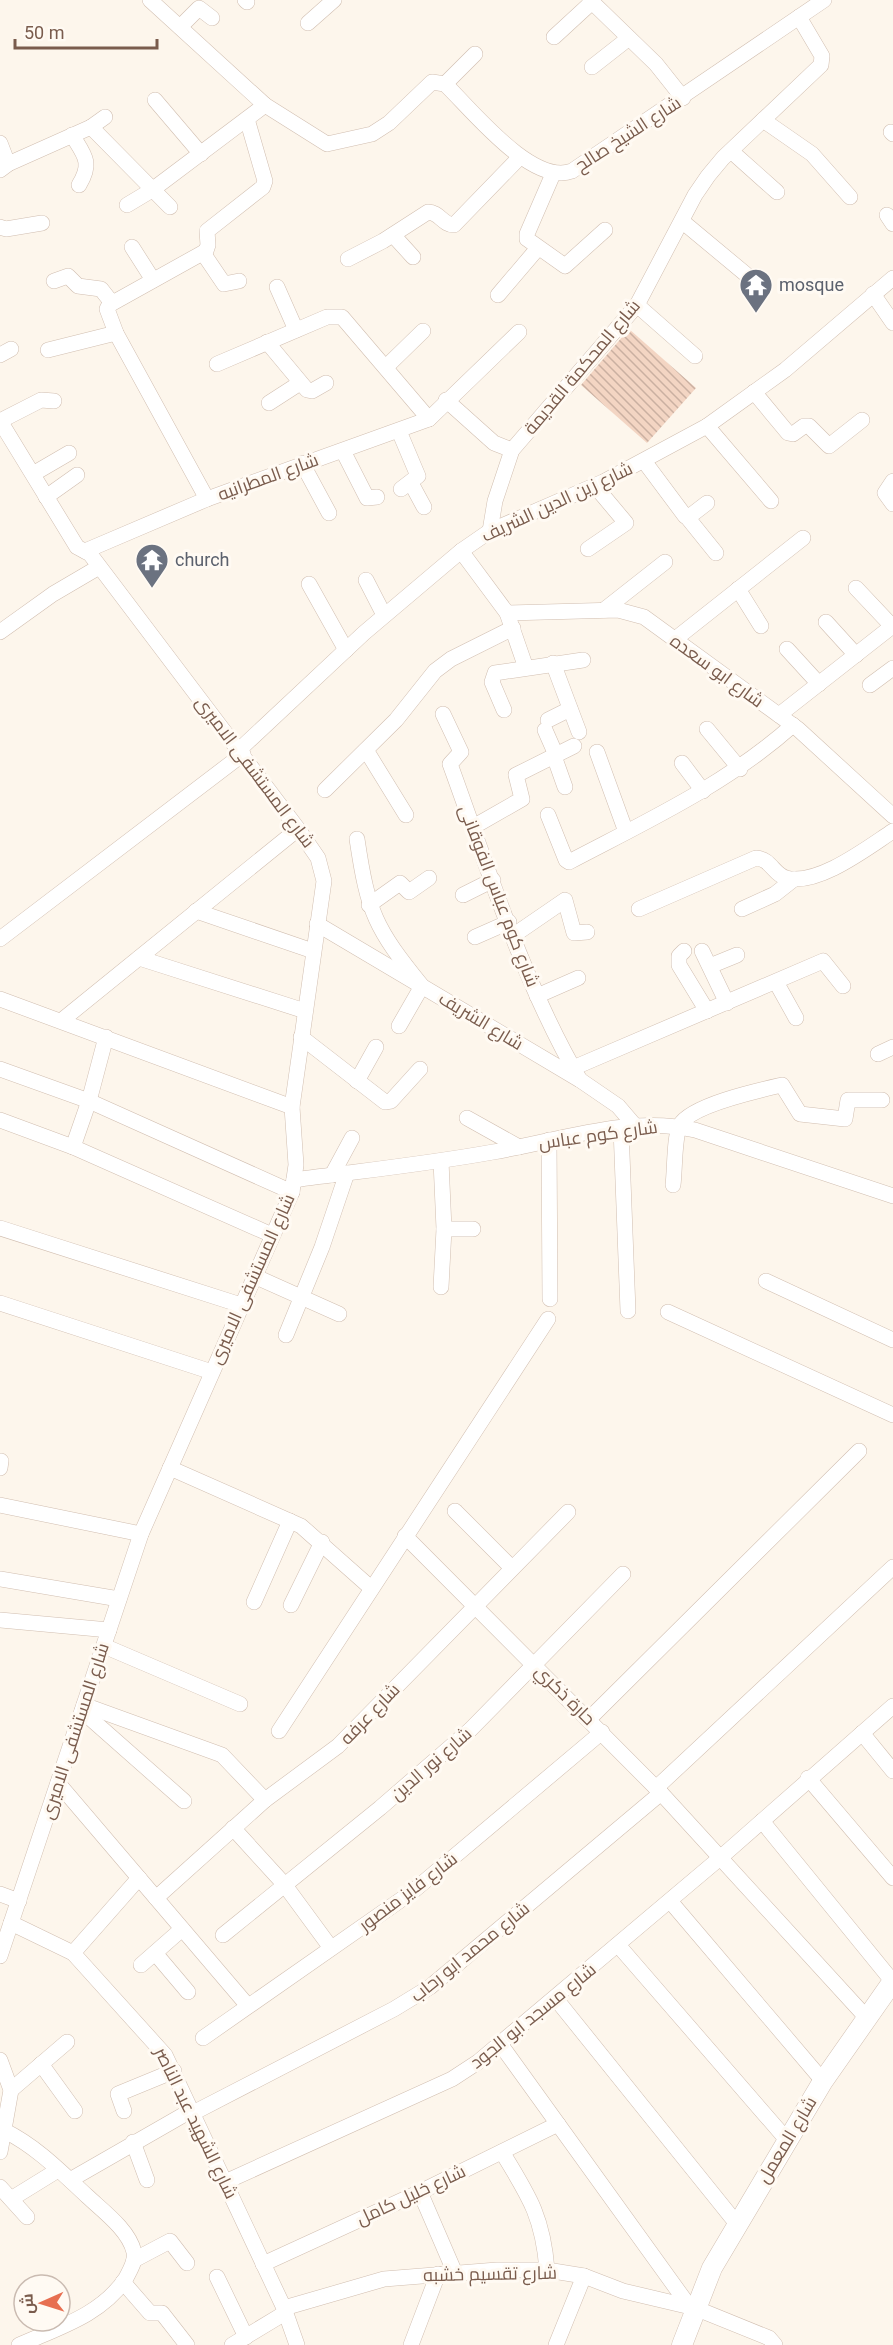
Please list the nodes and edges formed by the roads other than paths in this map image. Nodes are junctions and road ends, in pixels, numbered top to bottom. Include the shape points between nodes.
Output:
1 (150, 0) edge
2 (334, 0) edge
3 (824, 0) edge
4 (591, 1) edge
5 (799, 17) junction
6 (212, 18) dead end
7 (308, 23) dead end
8 (180, 27) junction
9 (554, 38) dead end
10 (629, 38) junction
11 (475, 54) dead end
12 (592, 67) dead end
13 (445, 84) junction
14 (683, 98) junction
15 (154, 100) dead end
16 (265, 105) junction
17 (105, 117) dead end
18 (247, 119) junction
19 (763, 120) junction
20 (91, 127) junction
21 (72, 135) junction
22 (0, 143) edge
23 (731, 150) junction
24 (201, 154) junction
25 (520, 157) junction
26 (4, 167) edge
27 (553, 174) junction
28 (79, 185) dead end
29 (152, 190) junction
30 (777, 192) dead end
31 (850, 197) dead end
32 (128, 205) dead end
33 (170, 207) dead end
34 (683, 222) junction
35 (42, 223) dead end
36 (0, 226) edge
37 (605, 230) dead end
38 (393, 235) junction
39 (132, 247) dead end
40 (538, 248) junction
41 (203, 253) junction
42 (413, 257) dead end
43 (348, 259) dead end
44 (893, 278) edge
45 (153, 280) junction
46 (54, 281) dead end
47 (239, 281) dead end
48 (760, 286) dead end
49 (277, 287) dead end
50 (873, 294) junction
51 (498, 295) dead end
52 (112, 303) junction
53 (637, 305) junction
54 (893, 323) edge
55 (296, 330) junction
56 (423, 331) dead end
57 (519, 332) dead end
58 (116, 333) junction
59 (267, 342) junction
60 (48, 350) dead end
61 (695, 357) dead end
62 (218, 364) dead end
63 (386, 367) junction
64 (300, 383) junction
65 (326, 383) dead end
66 (754, 392) junction
67 (446, 400) junction
68 (54, 401) dead end
69 (269, 404) dead end
70 (429, 419) junction
71 (862, 420) dead end
72 (1, 425) edge
73 (707, 426) junction
74 (399, 432) junction
75 (512, 450) junction
76 (343, 451) junction
77 (69, 453) dead end
78 (644, 461) junction
79 (302, 463) junction
80 (33, 474) junction
81 (77, 476) dead end
82 (594, 486) junction
83 (46, 497) junction
84 (377, 497) dead end
85 (207, 499) junction
86 (771, 501) dead end
87 (707, 503) dead end
88 (424, 507) dead end
89 (329, 513) dead end
90 (687, 517) junction
91 (490, 531) junction
92 (803, 538) dead end
93 (588, 549) dead end
94 (460, 550) junction
95 (86, 551) junction
96 (716, 553) dead end
97 (665, 562) dead end
98 (99, 567) junction
99 (366, 580) dead end
100 (309, 584) dead end
101 (856, 588) dead end
102 (738, 590) junction
103 (604, 610) junction
104 (507, 613) junction
105 (384, 615) junction
106 (826, 622) dead end
107 (761, 626) dead end
108 (513, 628) junction
109 (0, 632) edge
110 (674, 640) junction
111 (346, 650) junction
112 (787, 650) dead end
113 (856, 655) junction
114 (583, 660) dead end
115 (553, 663) junction
116 (526, 668) junction
117 (893, 668) edge
118 (819, 684) junction
119 (870, 685) dead end
120 (570, 709) junction
121 (504, 711) dead end
122 (443, 714) dead end
123 (779, 715) junction
124 (793, 725) junction
125 (707, 729) dead end
126 (366, 750) junction
127 (241, 752) junction
128 (597, 752) dead end
129 (555, 755) junction
130 (681, 763) dead end
131 (740, 769) junction
132 (565, 786) dead end
133 (325, 790) dead end
134 (703, 792) junction
135 (406, 815) dead end
136 (548, 815) dead end
137 (893, 816) edge
138 (473, 827) junction
139 (298, 829) junction
140 (893, 831) edge
141 (626, 832) junction
142 (357, 839) dead end
143 (429, 878) dead end
144 (794, 879) junction
145 (493, 880) junction
146 (463, 895) dead end
147 (369, 905) junction
148 (639, 909) dead end
149 (742, 909) dead end
150 (196, 911) junction
151 (317, 924) junction
152 (511, 928) junction
153 (587, 932) dead end
154 (475, 937) dead end
155 (0, 939) edge
156 (313, 951) junction
157 (684, 951) dead end
158 (702, 951) dead end
159 (737, 955) dead end
160 (139, 958) junction
161 (710, 966) junction
162 (578, 978) dead end
163 (776, 982) junction
164 (422, 986) junction
165 (843, 986) dead end
166 (537, 996) junction
167 (0, 999) edge
168 (727, 1003) junction
169 (305, 1011) junction
170 (707, 1011) junction
171 (796, 1018) dead end
172 (61, 1021) junction
173 (399, 1026) dead end
174 (106, 1037) junction
175 (301, 1037) junction
176 (376, 1047) dead end
177 (893, 1047) edge
178 (878, 1054) dead end
179 (0, 1069) edge
180 (420, 1069) dead end
181 (576, 1074) junction
182 (357, 1081) junction
183 (882, 1100) dead end
184 (89, 1101) junction
185 (292, 1107) junction
186 (467, 1118) dead end
187 (0, 1120) edge
188 (679, 1126) junction
189 (629, 1128) junction
190 (352, 1138) dead end
191 (549, 1140) junction
192 (73, 1147) junction
193 (519, 1147) junction
194 (441, 1161) junction
195 (339, 1174) junction
196 (673, 1185) dead end
197 (293, 1186) junction
198 (893, 1196) edge
199 (0, 1228) edge
200 (444, 1229) junction
201 (473, 1229) dead end
202 (272, 1235) junction
203 (254, 1276) junction
204 (766, 1281) dead end
205 (441, 1287) dead end
206 (302, 1298) junction
207 (550, 1299) dead end
208 (0, 1303) edge
209 (241, 1305) junction
210 (628, 1311) dead end
211 (668, 1312) dead end
212 (339, 1314) dead end
213 (548, 1319) dead end
214 (286, 1335) dead end
215 (893, 1340) edge
216 (212, 1372) junction
217 (893, 1415) edge
218 (859, 1451) dead end
219 (170, 1468) junction
220 (0, 1504) edge
221 (455, 1511) dead end
222 (568, 1512) dead end
223 (290, 1521) junction
224 (141, 1534) junction
225 (405, 1536) junction
226 (322, 1542) junction
227 (893, 1567) edge
228 (512, 1568) junction
229 (623, 1574) dead end
230 (0, 1579) edge
231 (370, 1588) junction
232 (119, 1599) junction
233 (254, 1602) dead end
234 (291, 1605) dead end
235 (474, 1605) junction
236 (0, 1620) edge
237 (109, 1630) junction
238 (104, 1646) junction
239 (534, 1665) junction
240 (240, 1704) dead end
241 (893, 1706) edge
242 (83, 1708) junction
243 (589, 1719) junction
244 (279, 1731) dead end
245 (602, 1732) junction
246 (862, 1733) junction
247 (893, 1771) edge
248 (808, 1778) junction
249 (58, 1783) junction
250 (659, 1790) junction
251 (265, 1800) junction
252 (184, 1801) dead end
253 (762, 1821) junction
254 (233, 1828) junction
255 (720, 1858) junction
256 (139, 1878) junction
257 (893, 1878) edge
258 (284, 1884) junction
259 (0, 1894) edge
260 (156, 1898) junction
261 (19, 1901) junction
262 (670, 1901) junction
263 (11, 1923) junction
264 (182, 1929) junction
265 (223, 1935) dead end
266 (618, 1945) junction
267 (331, 1948) junction
268 (72, 1953) junction
269 (155, 1953) junction
270 (0, 1956) edge
271 (141, 1965) dead end
272 (893, 1982) edge
273 (188, 1992) dead end
274 (556, 1999) junction
275 (248, 2006) junction
276 (866, 2018) junction
277 (203, 2038) dead end
278 (67, 2042) dead end
279 (501, 2045) junction
280 (0, 2060) edge
281 (41, 2064) junction
282 (174, 2071) junction
283 (823, 2081) junction
284 (11, 2090) junction
285 (75, 2111) dead end
286 (124, 2111) dead end
287 (193, 2111) junction
288 (558, 2124) junction
289 (5, 2131) junction
290 (787, 2140) junction
291 (133, 2142) junction
292 (0, 2152) edge
293 (502, 2152) junction
294 (64, 2175) junction
295 (147, 2180) dead end
296 (225, 2182) junction
297 (0, 2187) edge
298 (420, 2192) junction
299 (11, 2199) junction
300 (27, 2217) dead end
301 (737, 2224) junction
302 (134, 2260) junction
303 (187, 2263) dead end
304 (263, 2264) junction
305 (548, 2270) junction
306 (455, 2273) junction
307 (438, 2274) junction
308 (585, 2276) junction
309 (217, 2277) dead end
310 (123, 2282) junction
311 (692, 2307) junction
312 (285, 2311) junction
313 (239, 2341) edge
314 (19, 2345) edge
315 (187, 2345) edge
316 (297, 2345) edge
317 (411, 2345) edge
318 (556, 2345) edge
319 (682, 2345) edge
320 (775, 2345) edge

1 - 8 street
2 - 7 street
3 - 5 street, شارع الشيخ صالح
4 - 9 street
4 - 10 street
5 - 14 street, شارع الشيخ صالح
5 - 19 street, شارع المحكمة القديمة via 829,57
6 - 8 street via 199,8
8 - 16 street
10 - 12 street
10 - 14 street
11 - 13 street
13 - 16 street via 432,82 372,134 332,144 321,142
13 - 25 street, شارع الشيخ صالح
14 - 27 street, شارع الشيخ صالح via 572,171
15 - 24 street
16 - 18 street
17 - 20 street
18 - 24 street
18 - 41 street via 264,184 207,231 208,245
19 - 23 street, شارع المحكمة القديمة
19 - 31 street via 812,154
20 - 21 street
20 - 29 street
21 - 26 street
21 - 28 street via 88,164
22 - 26 street
23 - 30 street
23 - 34 street, شارع المحكمة القديمة via 695,195
24 - 29 street
25 - 27 street, شارع الشيخ صالح
25 - 38 street via 454,225 428,212
27 - 40 street via 526,234
29 - 32 street
29 - 33 street
34 - 48 street
34 - 53 street, شارع المحكمة القديمة
35 - 36 street via 6,229
37 - 40 street via 565,267
38 - 42 street
38 - 43 street
39 - 45 street
40 - 51 street
41 - 45 street
41 - 47 street via 224,284
44 - 50 street, شارع زين الدين الشريف
45 - 52 street
46 - 52 street via 68,276 78,286 100,289
49 - 55 street
50 - 54 street
50 - 66 street, شارع زين الدين الشريف
52 - 58 street via 107,309
53 - 61 street
53 - 75 street, شارع المحكمة القديمة
55 - 59 street
55 - 63 street via 327,317 342,317
56 - 63 street
57 - 67 street, شارع المطرانيه
58 - 60 street
58 - 85 street
59 - 62 street
59 - 64 street
63 - 70 street
64 - 65 street via 312,391
64 - 69 street
66 - 71 street via 788,434 809,426 829,446
66 - 73 street, شارع زين الدين الشريف
67 - 70 street, شارع المطرانيه
67 - 75 street via 494,443
68 - 72 street via 41,400
70 - 74 street, شارع المطرانيه
72 - 80 street, شارع المستشفى الاميرى
73 - 78 street, شارع زين الدين الشريف
73 - 86 street
74 - 76 street, شارع المطرانيه
74 - 88 street via 418,473 406,486
75 - 91 street, شارع المحكمة القديمة via 495,501
76 - 79 street, شارع المطرانيه
76 - 84 street via 367,498
77 - 80 street
78 - 82 street, شارع زين الدين الشريف
78 - 90 street
79 - 85 street, شارع المطرانيه
79 - 89 street
80 - 83 street, شارع المستشفى الاميرى
81 - 83 street
82 - 91 street, شارع زين الدين الشريف
82 - 93 street via 626,524
83 - 95 street, شارع المستشفى الاميرى via 77,547
85 - 95 street, شارع المطرانيه
87 - 90 street
90 - 96 street
91 - 94 street, شارع زين الدين الشريف
92 - 102 street
94 - 104 street
94 - 105 street, شارع زين الدين الشريف
95 - 98 street, شارع المستشفى الاميرى
97 - 103 street
98 - 109 street
98 - 127 street, شارع المستشفى الاميرى
99 - 105 street
100 - 111 street
101 - 113 street via 891,627
102 - 107 street
102 - 110 street
103 - 104 street, شارع ابو سعده
103 - 110 street, شارع ابو سعده via 644,617
104 - 108 street
105 - 111 street, شارع زين الدين الشريف
106 - 113 street
108 - 116 street
108 - 126 street via 443,664
110 - 123 street, شارع ابو سعده
111 - 127 street, شارع زين الدين الشريف
112 - 118 street
113 - 118 street
114 - 115 street
115 - 116 street
115 - 120 street
116 - 121 street via 493,675 492,682
117 - 119 street
118 - 123 street
120 - 129 street via 576,739
120 - 129 street via 546,725
122 - 138 street, شارع كوم عباس الفوقانى via 461,752 450,764
123 - 124 street, شارع ابو سعده
124 - 131 street
124 - 137 street, شارع ابو سعده
125 - 131 street
126 - 133 street
126 - 135 street
127 - 139 street, شارع المستشفى الاميرى
127 - 155 street, شارع زين الدين الشريف
128 - 141 street
129 - 132 street
129 - 138 street via 514,777 522,799
130 - 134 street
131 - 134 street
134 - 141 street
136 - 141 street via 567,861
138 - 145 street, شارع كوم عباس الفوقانى
139 - 150 street
139 - 151 street, شارع المستشفى الاميرى via 322,868 324,881
140 - 144 street via 841,864
142 - 147 street
143 - 147 street via 409,892 400,883
144 - 148 street via 782,876 766,860 756,858
144 - 149 street via 775,894
145 - 146 street
145 - 152 street, شارع كوم عباس الفوقانى
147 - 164 street via 388,945
150 - 156 street
150 - 160 street
151 - 156 street, شارع المستشفى الاميرى
151 - 164 street, شارع الشريف
152 - 153 street via 565,900 574,933
152 - 154 street
152 - 166 street, شارع كوم عباس الفوقانى
156 - 169 street, شارع المستشفى الاميرى
157 - 170 street via 678,965
158 - 161 street
159 - 161 street
160 - 169 street
160 - 172 street
161 - 168 street
162 - 166 street
163 - 165 street via 823,961
163 - 168 street
163 - 171 street
164 - 173 street
164 - 181 street, شارع الشريف
166 - 181 street, شارع كوم عباس الفوقانى
167 - 172 street
168 - 170 street
169 - 175 street, شارع المستشفى الاميرى
170 - 181 street
172 - 174 street
174 - 184 street
174 - 185 street
175 - 182 street
175 - 185 street, شارع المستشفى الاميرى
176 - 182 street
177 - 178 street
179 - 184 street
180 - 182 street via 388,1102
181 - 189 street, شارع الشريف via 618,1106
183 - 188 street via 848,1100 845,1119 800,1114 780,1085 702,1109
184 - 192 street
184 - 197 street
185 - 197 street, شارع المستشفى الاميرى via 296,1165
186 - 193 street
187 - 192 street
188 - 189 street, شارع كوم عباس
188 - 196 street
188 - 198 street, شارع كوم عباس
189 - 191 street, شارع كوم عباس
189 - 210 street
190 - 195 street
191 - 193 street, شارع كوم عباس
191 - 207 street
192 - 202 street
193 - 194 street, شارع كوم عباس
194 - 195 street, شارع كوم عباس
194 - 200 street
195 - 197 street, شارع كوم عباس
195 - 206 street
197 - 202 street, شارع المستشفى الاميرى
199 - 209 street
200 - 201 street
200 - 205 street
202 - 203 street, شارع المستشفى الاميرى
203 - 206 street
203 - 209 street, شارع المستشفى الاميرى
204 - 215 street
206 - 212 street
206 - 214 street
208 - 216 street
209 - 216 street, شارع المستشفى الاميرى
211 - 217 street
213 - 225 street
216 - 219 street, شارع المستشفى الاميرى
218 - 243 street
219 - 223 street
219 - 224 street, شارع المستشفى الاميرى
220 - 224 street
221 - 228 street
222 - 228 street, شارع عرفه
223 - 226 street
223 - 233 street
224 - 232 street, شارع المستشفى الاميرى
225 - 231 street
225 - 235 street, حارة ذكري
226 - 231 street
226 - 234 street
227 - 250 street, شارع محمد ابو رحاب
228 - 235 street, شارع عرفه
229 - 239 street, شارع نور الدين
230 - 232 street
231 - 244 street
232 - 237 street, شارع المستشفى الاميرى
235 - 239 street, حارة ذكري
235 - 251 street, شارع عرفه via 338,1746
236 - 237 street
237 - 238 street, شارع المستشفى الاميرى
238 - 240 street
238 - 242 street, شارع المستشفى الاميرى
239 - 243 street, حارة ذكري
239 - 258 street, شارع نور الدين via 470,1731
241 - 246 street, شارع مسجد ابو الجود
242 - 249 street, شارع المستشفى الاميرى
242 - 251 street via 222,1755
242 - 252 street
243 - 245 street, حارة ذكري
245 - 250 street, حارة ذكري
245 - 267 street, شارع فايز منصور via 412,1892
246 - 247 street
246 - 248 street, شارع مسجد ابو الجود
248 - 253 street, شارع مسجد ابو الجود
248 - 257 street
249 - 256 street
249 - 261 street, شارع المستشفى الاميرى
250 - 255 street, حارة ذكري
250 - 287 street, شارع محمد ابو رحاب via 430,1987
251 - 254 street, شارع عرفه
253 - 255 street, شارع مسجد ابو الجود
253 - 272 street
254 - 258 street
254 - 260 street, شارع عرفه
255 - 262 street, شارع مسجد ابو الجود
255 - 276 street, حارة ذكري
256 - 260 street
256 - 268 street
258 - 265 street, شارع نور الدين
258 - 267 street
259 - 261 street
260 - 264 street
261 - 263 street, شارع المستشفى الاميرى
262 - 266 street, شارع مسجد ابو الجود
262 - 283 street
263 - 268 street, شارع الشهيد عبد الناصر
263 - 270 street, شارع المستشفى الاميرى
264 - 269 street
264 - 275 street
266 - 274 street, شارع مسجد ابو الجود
266 - 290 street
267 - 275 street, شارع فايز منصور
268 - 282 street, شارع الشهيد عبد الناصر via 154,2040
269 - 271 street
269 - 273 street
272 - 276 street, شارع المعمل
274 - 279 street, شارع مسجد ابو الجود
274 - 301 street
275 - 277 street, شارع فايز منصور
276 - 283 street, شارع المعمل
278 - 281 street
279 - 288 street
279 - 296 street, شارع مسجد ابو الجود via 452,2079
280 - 284 street
281 - 284 street
281 - 285 street
282 - 286 street via 118,2094
282 - 287 street, شارع الشهيد عبد الناصر
283 - 290 street, شارع المعمل
284 - 289 street
287 - 291 street, شارع محمد ابو رحاب
287 - 296 street, شارع الشهيد عبد الناصر
288 - 293 street, شارع خليل كامل
288 - 311 street
289 - 292 street
289 - 294 street via 34,2148
290 - 301 street, شارع المعمل
291 - 294 street, شارع محمد ابو رحاب
291 - 295 street
293 - 298 street, شارع خليل كامل
293 - 305 street via 538,2214
294 - 299 street, شارع محمد ابو رحاب
294 - 302 street via 124,2232 134,2251
296 - 304 street, شارع الشهيد عبد الناصر
297 - 299 street
298 - 304 street, شارع خليل كامل
298 - 306 street
299 - 300 street
301 - 311 street, شارع المعمل
302 - 303 street via 170,2241
302 - 310 street
304 - 312 street, شارع الشهيد عبد الناصر
305 - 306 street, شارع تقسيم خشبه
305 - 308 street, شارع تقسيم خشبه
306 - 307 street, شارع تقسيم خشبه
307 - 312 street, شارع تقسيم خشبه via 373,2281
307 - 317 street
308 - 311 street, شارع تقسيم خشبه via 623,2291
308 - 318 street
309 - 313 street
310 - 314 street via 98,2308 82,2318
310 - 315 street via 150,2313 162,2313
311 - 319 street, شارع المعمل
311 - 320 street, شارع تقسيم خشبه via 769,2338
312 - 313 street, شارع تقسيم خشبه
312 - 316 street, شارع الشهيد عبد الناصر

